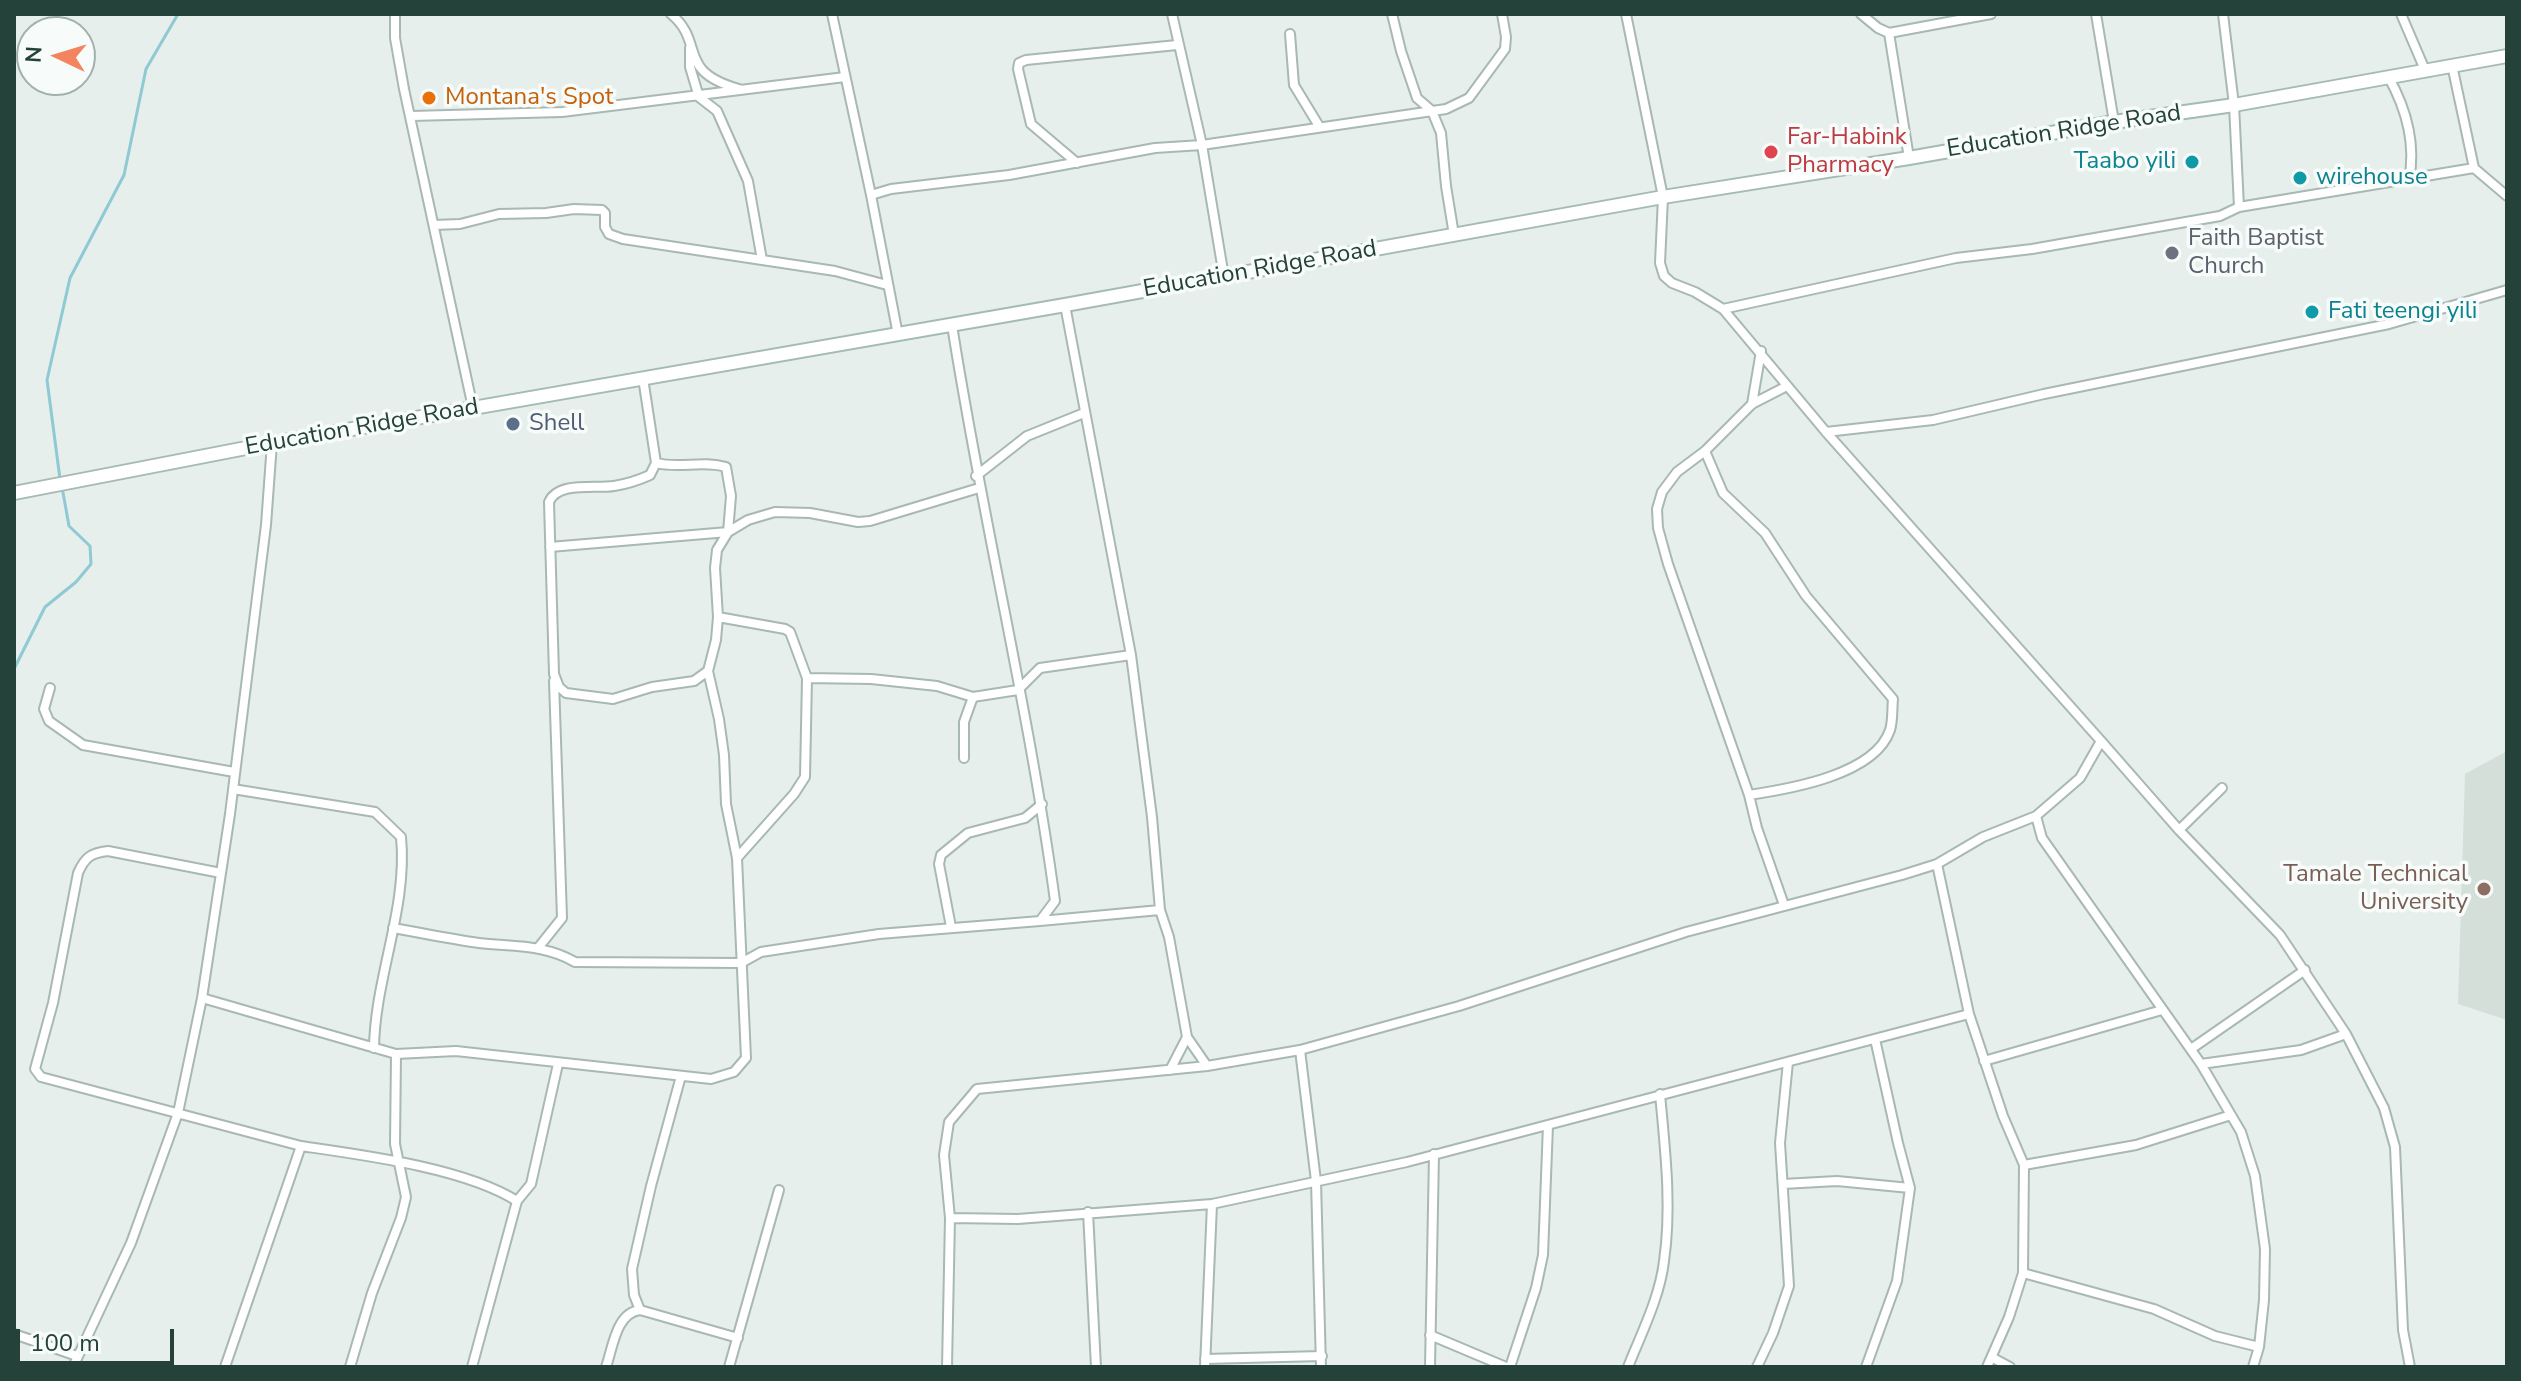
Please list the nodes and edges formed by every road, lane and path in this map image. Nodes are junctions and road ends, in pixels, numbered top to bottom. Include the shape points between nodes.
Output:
1 (395, 14) edge
2 (671, 14) edge
3 (832, 14) edge
4 (1172, 14) edge
5 (1392, 14) edge
6 (1502, 14) edge
7 (1626, 14) edge
8 (1861, 14) edge
9 (1987, 14) edge
10 (2096, 14) edge
11 (2223, 14) edge
12 (2401, 14) edge
13 (1889, 33) junction
14 (1290, 34) dead end
15 (1177, 45) junction
16 (690, 48) junction
17 (2507, 56) edge
18 (2452, 65) junction
19 (2425, 70) junction
20 (2388, 76) junction
21 (845, 77) junction
22 (744, 90) junction
23 (699, 97) junction
24 (2234, 105) junction
25 (1432, 111) junction
26 (411, 116) junction
27 (2114, 122) junction
28 (1319, 126) junction
29 (1202, 145) junction
30 (1909, 158) junction
31 (1077, 163) junction
32 (2474, 168) junction
33 (2409, 180) junction
34 (871, 195) junction
35 (2507, 196) edge
36 (1663, 197) junction
37 (2239, 207) junction
38 (434, 225) junction
39 (1454, 235) junction
40 (762, 260) junction
41 (1224, 277) junction
42 (887, 285) junction
43 (2507, 290) edge
44 (1065, 305) junction
45 (1723, 309) junction
46 (952, 325) junction
47 (898, 335) junction
48 (1761, 351) junction
49 (643, 378) junction
50 (1787, 386) junction
51 (1752, 404) junction
52 (473, 408) junction
53 (1084, 413) junction
54 (1826, 432) junction
55 (272, 443) junction
56 (1705, 451) junction
57 (656, 463) junction
58 (976, 476) junction
59 (979, 488) junction
60 (14, 493) edge
61 (728, 532) junction
62 (550, 547) junction
63 (718, 617) junction
64 (1131, 655) junction
65 (708, 671) junction
66 (554, 674) junction
67 (807, 678) junction
68 (50, 688) dead end
69 (1018, 690) junction
70 (973, 697) junction
71 (2101, 741) junction
72 (964, 758) dead end
73 (234, 772) junction
74 (2222, 788) dead end
75 (233, 789) junction
76 (1749, 795) junction
77 (1042, 804) junction
78 (2036, 816) junction
79 (2179, 830) junction
80 (737, 858) junction
81 (1937, 864) junction
82 (221, 873) junction
83 (1784, 905) junction
84 (1160, 910) junction
85 (1040, 921) junction
86 (951, 927) junction
87 (393, 928) junction
88 (538, 948) junction
89 (741, 963) junction
90 (2305, 970) junction
91 (202, 998) junction
92 (2162, 1010) junction
93 (1969, 1014) junction
94 (2346, 1034) junction
95 (1187, 1037) junction
96 (1875, 1039) junction
97 (374, 1048) junction
98 (2191, 1049) junction
99 (1300, 1050) junction
100 (396, 1054) junction
101 (1984, 1061) junction
102 (1788, 1062) junction
103 (558, 1064) junction
104 (2201, 1064) junction
105 (1207, 1066) junction
106 (1170, 1070) junction
107 (681, 1076) junction
108 (1660, 1094) junction
109 (178, 1113) junction
110 (2231, 1115) junction
111 (1548, 1125) junction
112 (301, 1146) junction
113 (1434, 1154) junction
114 (398, 1162) junction
115 (2024, 1165) junction
116 (1316, 1181) junction
117 (1783, 1184) junction
118 (1910, 1188) junction
119 (779, 1190) dead end
120 (517, 1201) junction
121 (1212, 1204) junction
122 (1088, 1212) junction
123 (950, 1218) junction
124 (2023, 1273) junction
125 (640, 1310) junction
126 (14, 1334) edge
127 (1430, 1335) junction
128 (738, 1338) junction
129 (2259, 1347) junction
130 (77, 1356) junction
131 (1322, 1356) junction
132 (1993, 1358) junction
133 (1205, 1363) edge
134 (73, 1367) edge
135 (225, 1367) edge
136 (350, 1367) edge
137 (472, 1367) edge
138 (606, 1367) edge
139 (729, 1367) edge
140 (947, 1367) edge
141 (1096, 1367) edge
142 (1321, 1367) edge
143 (1430, 1367) edge
144 (1508, 1367) edge
145 (1628, 1367) edge
146 (1757, 1367) edge
147 (1866, 1367) edge
148 (1987, 1367) edge
149 (2010, 1367) edge
150 (2253, 1367) edge
151 (2410, 1367) edge

1 - 26 street
2 - 16 street
3 - 21 street
4 - 15 street
5 - 25 street via 1417,98
6 - 25 street via 1505,49 1469,98
7 - 36 street
8 - 13 street
9 - 13 street
10 - 27 street
11 - 24 street
12 - 19 street
13 - 30 street
14 - 28 street via 1294,85
15 - 29 street
15 - 31 street via 1019,63 1031,124
16 - 22 street via 709,79
16 - 23 street
17 - 18 main road, Education Ridge Road
18 - 19 main road, Education Ridge Road
18 - 32 street
19 - 20 main road, Education Ridge Road
20 - 24 main road, Education Ridge Road
20 - 33 street via 2402,101 2412,154
21 - 22 street
21 - 34 street
22 - 23 street
23 - 26 street via 562,112
23 - 40 street via 717,111 748,181
24 - 27 main road, Education Ridge Road
24 - 37 street
25 - 28 street
25 - 39 street via 1441,133
26 - 38 street
27 - 30 main road, Education Ridge Road
28 - 29 street
29 - 31 street
29 - 41 street
30 - 36 main road, Education Ridge Road
31 - 34 street
32 - 33 street
32 - 35 street
33 - 37 street
34 - 42 street
36 - 39 main road, Education Ridge Road
36 - 45 street via 1664,276
37 - 45 street via 2220,216 1956,258
38 - 40 street via 499,214 595,209 605,213 609,234 623,239
38 - 52 street
39 - 41 main road, Education Ridge Road
40 - 42 street
41 - 44 main road, Education Ridge Road
42 - 47 street
43 - 54 street via 2389,324 1933,420
44 - 46 main road, Education Ridge Road
44 - 53 street
45 - 48 street
46 - 47 main road, Education Ridge Road
46 - 58 street
47 - 49 main road, Education Ridge Road
48 - 50 street
48 - 51 street
49 - 52 main road, Education Ridge Road
49 - 57 street
50 - 51 street
50 - 54 street
51 - 56 street
52 - 55 main road, Education Ridge Road
53 - 58 street via 1027,436
53 - 64 street
54 - 71 street
55 - 60 main road, Education Ridge Road
55 - 73 street
56 - 76 street via 1677,472 1662,492 1658,528
56 - 76 street via 1723,493 1765,533 1806,596 1893,699 1890,731 1854,767 1808,784
57 - 61 street via 726,467 731,496
57 - 62 street via 650,475 636,481 555,493 549,502
58 - 59 street
59 - 61 street via 870,521 775,512
59 - 69 street
61 - 62 street
61 - 63 street via 717,550
62 - 66 street
63 - 65 street
63 - 67 street via 790,632
64 - 69 street via 1040,668
64 - 84 street
65 - 66 street via 694,681 613,699 566,693
65 - 80 street
66 - 88 street via 562,918
67 - 70 street via 924,685
67 - 80 street via 805,777
68 - 73 street via 44,709 49,721 83,745
69 - 70 street
69 - 77 street
70 - 72 street via 964,722
71 - 78 street via 2080,778
71 - 79 street
73 - 75 street
74 - 79 street
75 - 82 street
75 - 87 street via 357,807 375,812 391,825 401,837 403,860
76 - 83 street
77 - 85 street via 1055,901
77 - 86 street via 1025,818 968,833 941,855
78 - 81 street via 1983,837
78 - 92 street via 2049,849
79 - 90 street via 2280,935
80 - 89 street
81 - 83 street
81 - 93 street
82 - 91 street
82 - 109 street via 108,851 83,860 35,1062 41,1077
83 - 99 street
84 - 85 street
84 - 95 street
85 - 86 street
86 - 89 street via 761,952
87 - 88 street
87 - 97 street via 375,1015
88 - 89 street via 575,962
89 - 107 street via 746,1058 723,1076
90 - 94 street
90 - 98 street
91 - 97 street
91 - 109 street
92 - 98 street
92 - 101 street
93 - 96 street
93 - 101 street
94 - 104 street via 2301,1050
94 - 151 street via 2384,1108 2395,1147 2403,1330
95 - 105 street
95 - 106 street
96 - 102 street
96 - 118 street
97 - 100 street
98 - 104 street
99 - 105 street
99 - 116 street
100 - 103 street via 456,1051
100 - 114 street
101 - 115 street
102 - 108 street
102 - 117 street via 1780,1143
103 - 107 street
103 - 120 street via 531,1184
104 - 110 street
105 - 106 street
106 - 123 street via 977,1089 949,1122 944,1155
107 - 125 street via 632,1269
108 - 111 street
108 - 145 street via 1666,1154 1664,1264
109 - 112 street
109 - 130 street via 131,1243
110 - 115 street via 2136,1145
110 - 129 street via 2255,1176 2265,1249
111 - 113 street
111 - 144 street via 1543,1255
112 - 114 street
112 - 135 street
113 - 116 street
113 - 127 street
114 - 120 street via 501,1191
114 - 136 street via 406,1190 404,1208
115 - 124 street
116 - 121 street
116 - 131 street
117 - 118 street via 1837,1181
117 - 146 street via 1789,1286
118 - 147 street via 1897,1281
119 - 128 street
120 - 137 street
121 - 122 street
121 - 133 street
122 - 123 street
122 - 141 street
123 - 140 street
124 - 129 street via 2154,1309 2215,1336
124 - 132 street
125 - 128 street
125 - 138 street via 623,1318
126 - 130 street
127 - 143 street
127 - 144 street
128 - 139 street
129 - 150 street
130 - 134 street
131 - 133 street
131 - 142 street
132 - 148 street
132 - 149 street

